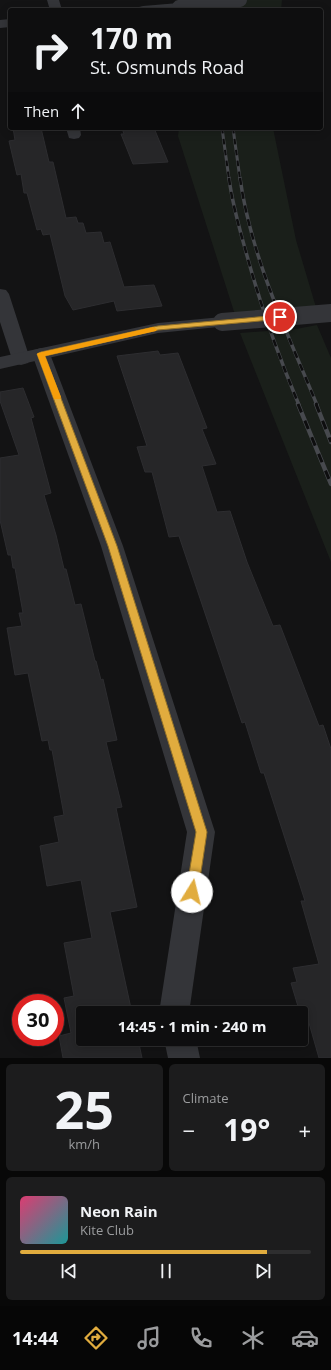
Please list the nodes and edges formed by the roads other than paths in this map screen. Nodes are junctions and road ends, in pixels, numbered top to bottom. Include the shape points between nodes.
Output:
1 (240, 0) edge
2 (167, 8) edge
3 (0, 294) edge
4 (331, 313) edge
5 (31, 356) junction
6 (0, 363) edge
7 (175, 1006) edge
8 (181, 1046) edge
9 (184, 1058) edge

1 - 2 street, bridge
3 - 5 street
4 - 5 street, bridge via 158,328
5 - 6 street
5 - 7 street via 112,546 201,832
8 - 9 street

